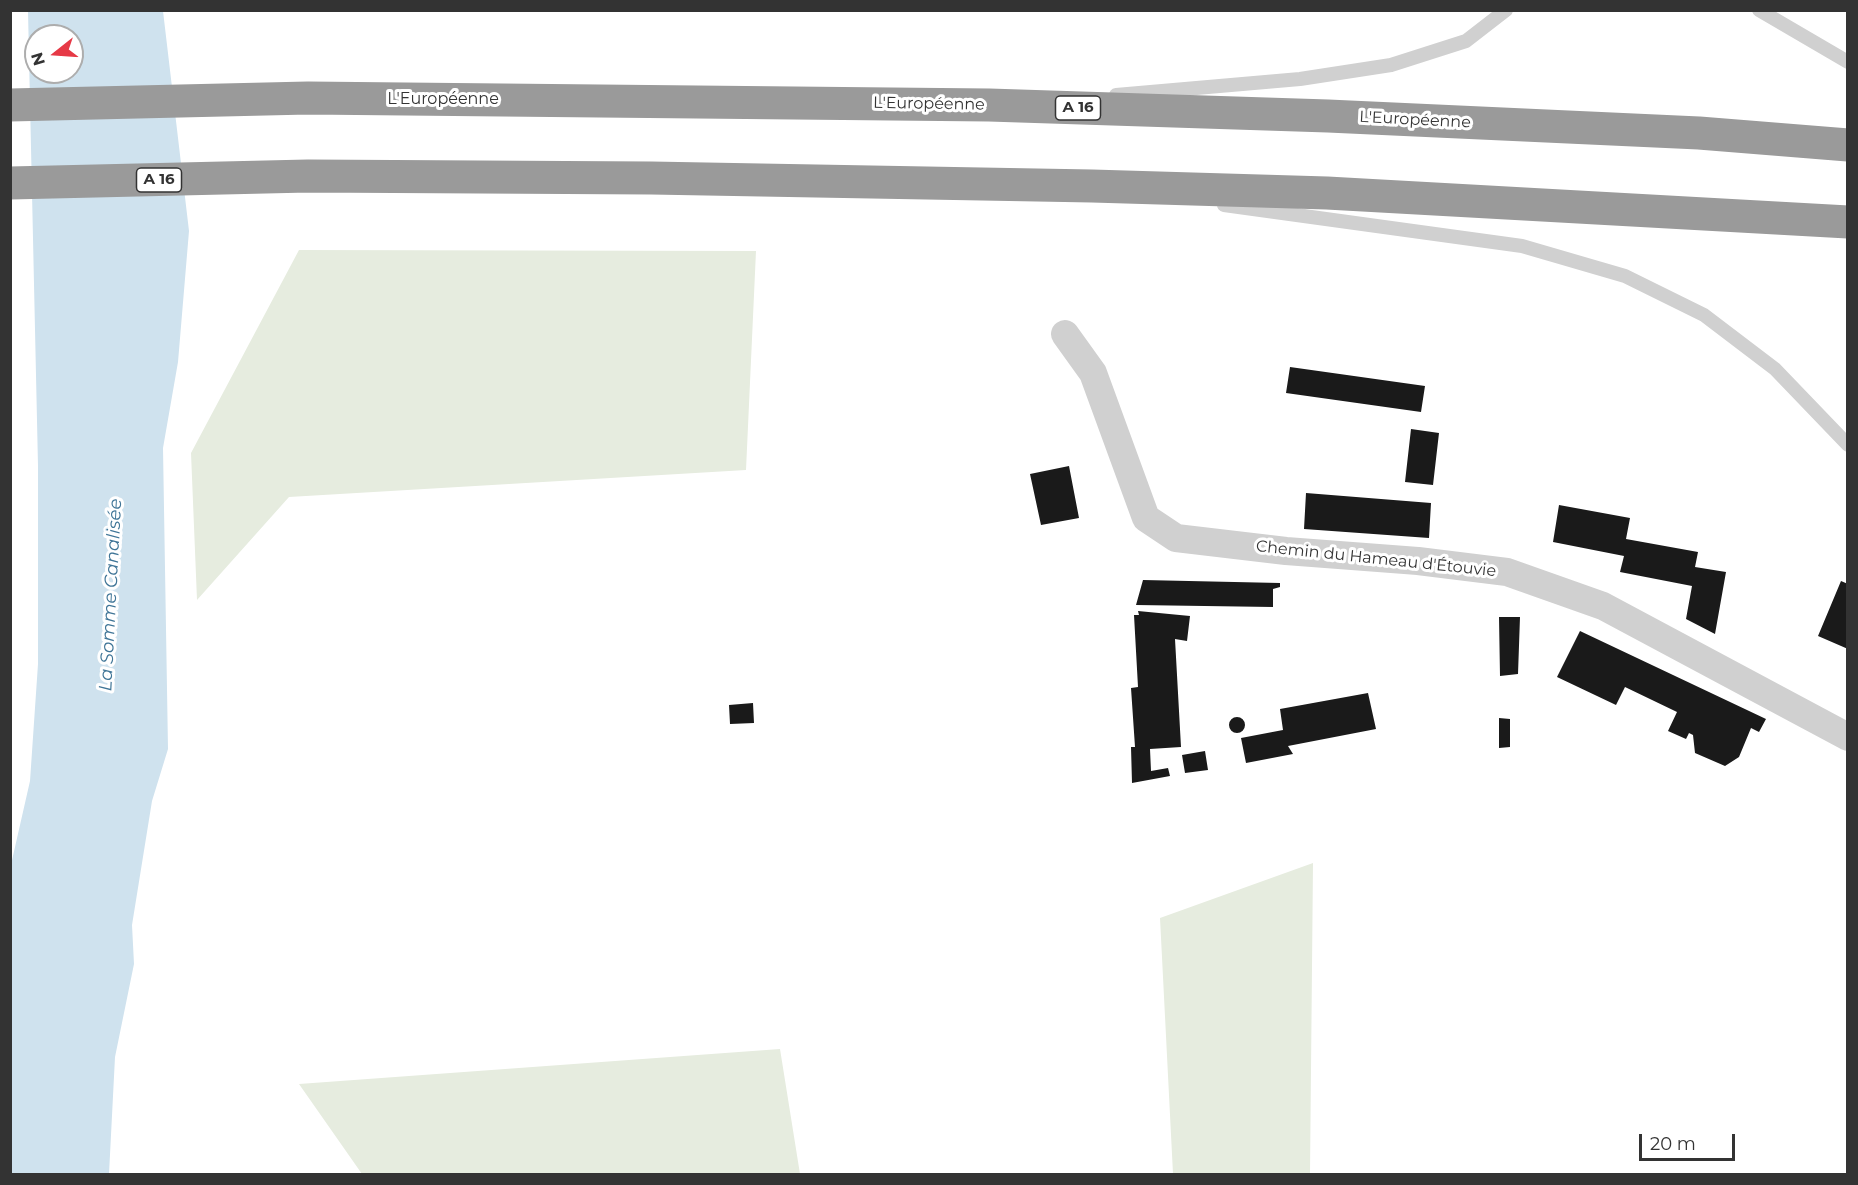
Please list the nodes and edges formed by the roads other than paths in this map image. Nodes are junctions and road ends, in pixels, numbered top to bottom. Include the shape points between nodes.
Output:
1 (1506, 10) edge
2 (1759, 10) edge
3 (1848, 62) edge
4 (10, 105) edge
5 (989, 105) junction
6 (1848, 145) edge
7 (10, 183) edge
8 (1092, 186) junction
9 (1848, 222) edge
10 (1065, 334) dead end
11 (1848, 445) edge
12 (1848, 737) edge

1 - 5 lane via 1466,41 1391,65 1299,79
2 - 3 lane
4 - 5 highway, L'Européenne / A 16 via 308,98
5 - 6 highway, L'Européenne / A 16 via 1699,133
7 - 8 highway, A 16 via 309,176
8 - 9 highway, A 16 via 1327,194
8 - 11 lane via 1522,246 1625,276 1704,315 1775,369
10 - 12 street, Chemin du Hameau d'Étouvie via 1093,373 1146,518 1176,538 1507,572 1603,606

